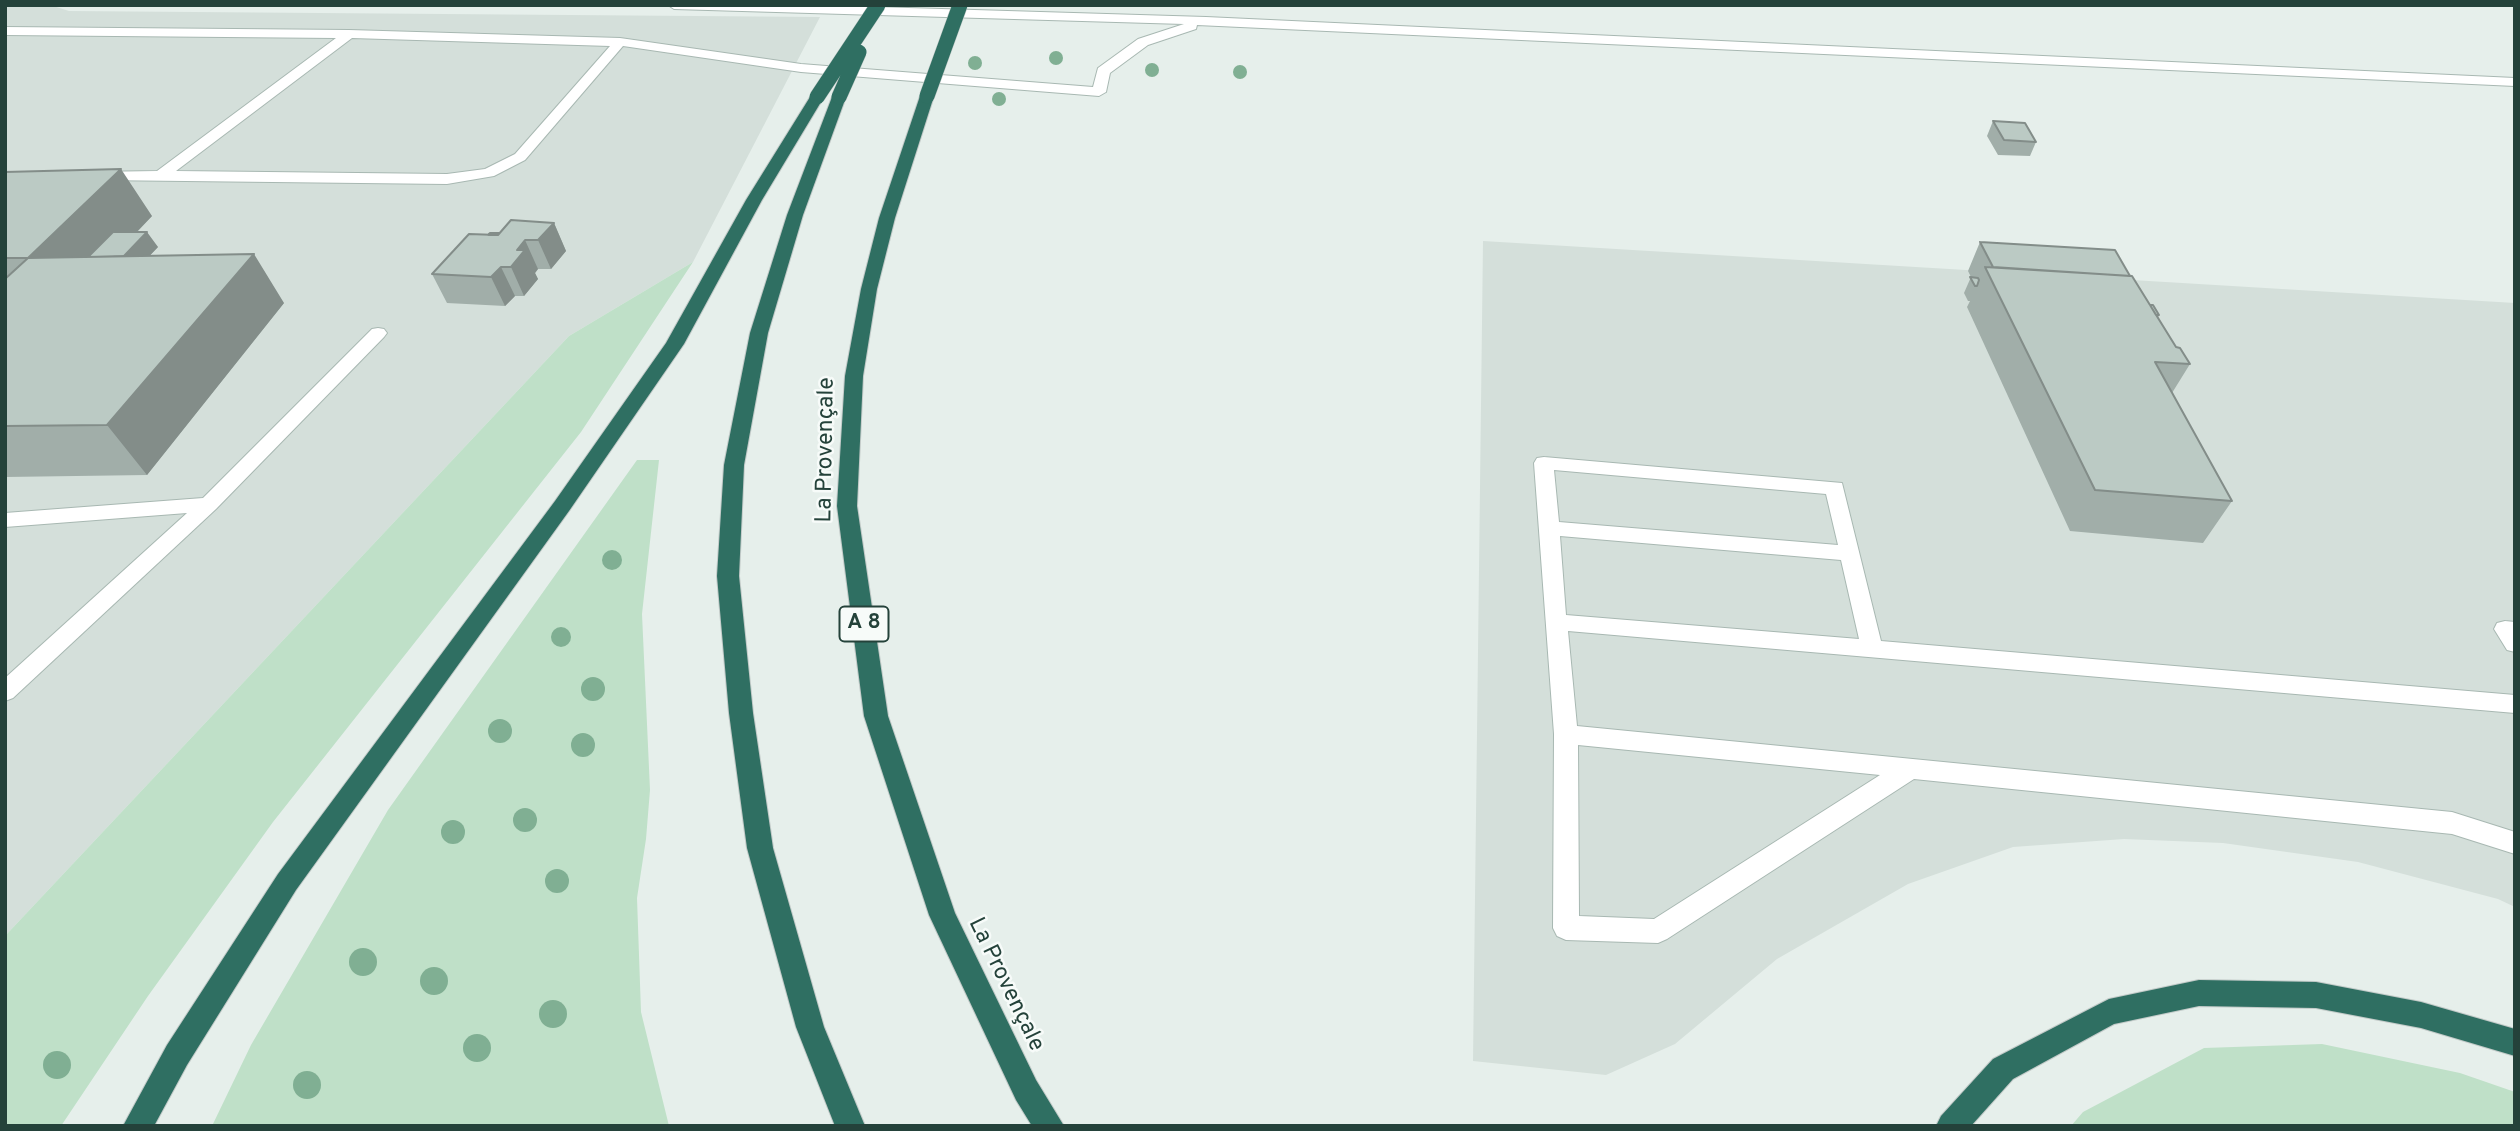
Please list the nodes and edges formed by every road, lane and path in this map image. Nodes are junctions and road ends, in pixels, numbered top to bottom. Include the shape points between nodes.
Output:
1 (674, 5) edge
2 (879, 5) edge
3 (960, 5) edge
4 (1206, 21) junction
5 (5, 31) edge
6 (349, 34) junction
7 (620, 42) junction
8 (2515, 82) edge
9 (83, 175) edge
10 (160, 176) junction
11 (378, 333) dead end
12 (209, 504) junction
13 (5, 520) edge
14 (1549, 528) junction
15 (1849, 553) junction
16 (1556, 622) junction
17 (2515, 630) edge
18 (2515, 644) edge
19 (1872, 650) junction
20 (5, 692) edge
21 (2515, 704) edge
22 (1566, 734) junction
23 (1908, 770) junction
24 (2515, 844) edge
25 (2515, 1043) edge
26 (138, 1126) edge
27 (850, 1126) edge
28 (1049, 1126) edge
29 (1951, 1126) edge

1 - 4 lane
2 - 26 highway, bridge via 760,190 675,344 288,882 177,1055
2 - 27 highway, bridge via 795,215 759,332 734,465 728,576 740,713 761,848 810,1027
3 - 28 highway, La Provençale / A 8, bridge via 887,218 869,289 854,376 848,506 876,716 942,915
4 - 7 lane via 1143,42 1103,71 1099,92 801,68
4 - 8 lane
5 - 6 lane
6 - 7 lane
6 - 10 lane
7 - 10 lane via 520,157 489,173 447,179
9 - 10 lane
11 - 12 lane
12 - 13 lane
12 - 20 lane
14 - 15 lane
14 - 15 lane via 1544,463 1835,488
14 - 16 lane
15 - 19 lane
16 - 19 lane
16 - 22 lane
17 - 18 lane via 2505,629
19 - 21 lane
22 - 23 lane
22 - 23 lane via 1566,928 1658,931
23 - 24 lane via 2452,823
25 - 29 highway via 2421,1015 2316,995 2199,993 2109,1012 2014,1062

